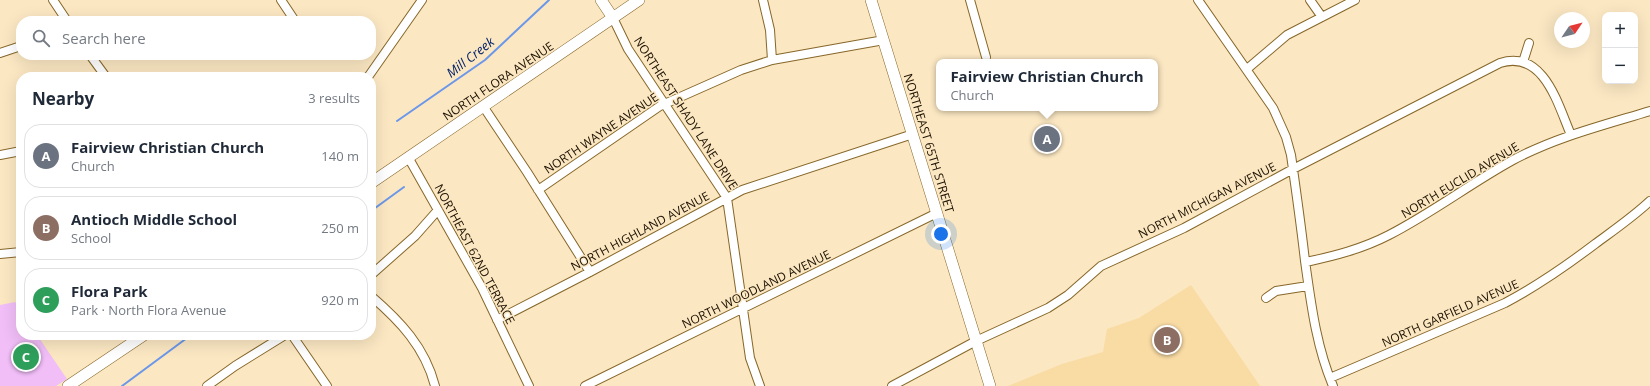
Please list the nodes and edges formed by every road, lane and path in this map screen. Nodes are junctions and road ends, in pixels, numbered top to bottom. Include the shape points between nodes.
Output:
1 (53, 0) edge
2 (281, 0) edge
3 (422, 0) edge
4 (601, 0) edge
5 (639, 0) edge
6 (763, 0) edge
7 (871, 0) edge
8 (970, 0) edge
9 (1198, 0) edge
10 (1310, 0) edge
11 (1355, 0) edge
12 (64, 16) edge
13 (292, 16) edge
14 (1322, 17) junction
15 (613, 18) junction
16 (884, 40) junction
17 (1529, 43) dead end
18 (16, 48) edge
19 (0, 54) edge
20 (986, 56) dead end
21 (94, 60) edge
22 (772, 60) junction
23 (1523, 62) junction
24 (1247, 69) junction
25 (102, 72) edge
26 (372, 72) edge
27 (664, 104) junction
28 (483, 106) junction
29 (1650, 111) edge
30 (913, 134) junction
31 (1572, 135) junction
32 (16, 152) edge
33 (0, 155) edge
34 (408, 157) junction
35 (1293, 169) junction
36 (376, 179) edge
37 (538, 190) junction
38 (727, 198) junction
39 (1650, 200) edge
40 (438, 210) junction
41 (937, 213) junction
42 (16, 252) edge
43 (0, 254) edge
44 (1306, 262) junction
45 (376, 271) edge
46 (590, 272) junction
47 (1308, 286) junction
48 (1266, 298) dead end
49 (376, 300) edge
50 (743, 309) junction
51 (497, 320) junction
52 (137, 340) edge
53 (278, 340) edge
54 (295, 340) edge
55 (976, 341) junction
56 (1331, 382) edge
57 (217, 383) edge
58 (68, 386) edge
59 (207, 386) edge
60 (327, 386) edge
61 (435, 386) edge
62 (529, 386) edge
63 (584, 386) edge
64 (760, 386) edge
65 (892, 386) edge
66 (990, 386) edge

1 - 12 street
2 - 13 street
3 - 26 street
4 - 15 street, NORTHEAST SHADY LANE DRIVE
5 - 15 street, NORTH FLORA AVENUE
6 - 22 street via 770,30
7 - 16 street, NORTHEAST 65TH STREET
8 - 20 street
9 - 24 street
10 - 14 street
11 - 14 street
14 - 24 street via 1287,35
15 - 27 street, NORTHEAST SHADY LANE DRIVE via 628,49
15 - 28 street, NORTH FLORA AVENUE
16 - 22 street, NORTH WAYNE AVENUE
16 - 30 street, NORTHEAST 65TH STREET
17 - 23 street
18 - 19 street
21 - 25 street
22 - 27 street, NORTH WAYNE AVENUE via 741,70
23 - 31 street via 1536,67 1548,83
23 - 35 street, NORTH MICHIGAN AVENUE via 1500,63
24 - 35 street via 1279,119 1290,149
27 - 37 street, NORTH WAYNE AVENUE
27 - 38 street, NORTHEAST SHADY LANE DRIVE
28 - 34 street, NORTH FLORA AVENUE
28 - 37 street
29 - 31 street, NORTH EUCLID AVENUE
30 - 38 street, NORTH HIGHLAND AVENUE via 742,190
30 - 41 street, NORTHEAST 65TH STREET
31 - 44 street, NORTH EUCLID AVENUE via 1509,163 1388,236 1345,253
32 - 33 street
34 - 36 street, NORTH FLORA AVENUE
34 - 40 street, NORTHEAST 62ND TERRACE
35 - 44 street
35 - 55 street, NORTH MICHIGAN AVENUE via 1178,231 1101,266 1058,302
37 - 46 street
38 - 46 street, NORTH HIGHLAND AVENUE
38 - 50 street, NORTHEAST SHADY LANE DRIVE
39 - 56 street, NORTH GARFIELD AVENUE via 1566,266 1526,292
40 - 45 street via 415,236
40 - 51 street, NORTHEAST 62ND TERRACE
41 - 50 street, NORTH WOODLAND AVENUE
41 - 55 street, NORTHEAST 65TH STREET
42 - 43 street
44 - 47 street
46 - 51 street, NORTH HIGHLAND AVENUE
47 - 48 street via 1276,291
47 - 56 street via 1316,329
49 - 61 street via 396,318 415,341 429,367
50 - 63 street, NORTH WOODLAND AVENUE
50 - 64 street, NORTHEAST SHADY LANE DRIVE via 750,358
51 - 62 street, NORTHEAST 62ND TERRACE
52 - 58 street
53 - 57 street
54 - 60 street
55 - 65 street, NORTH MICHIGAN AVENUE
55 - 66 street, NORTHEAST 65TH STREET
57 - 59 street

